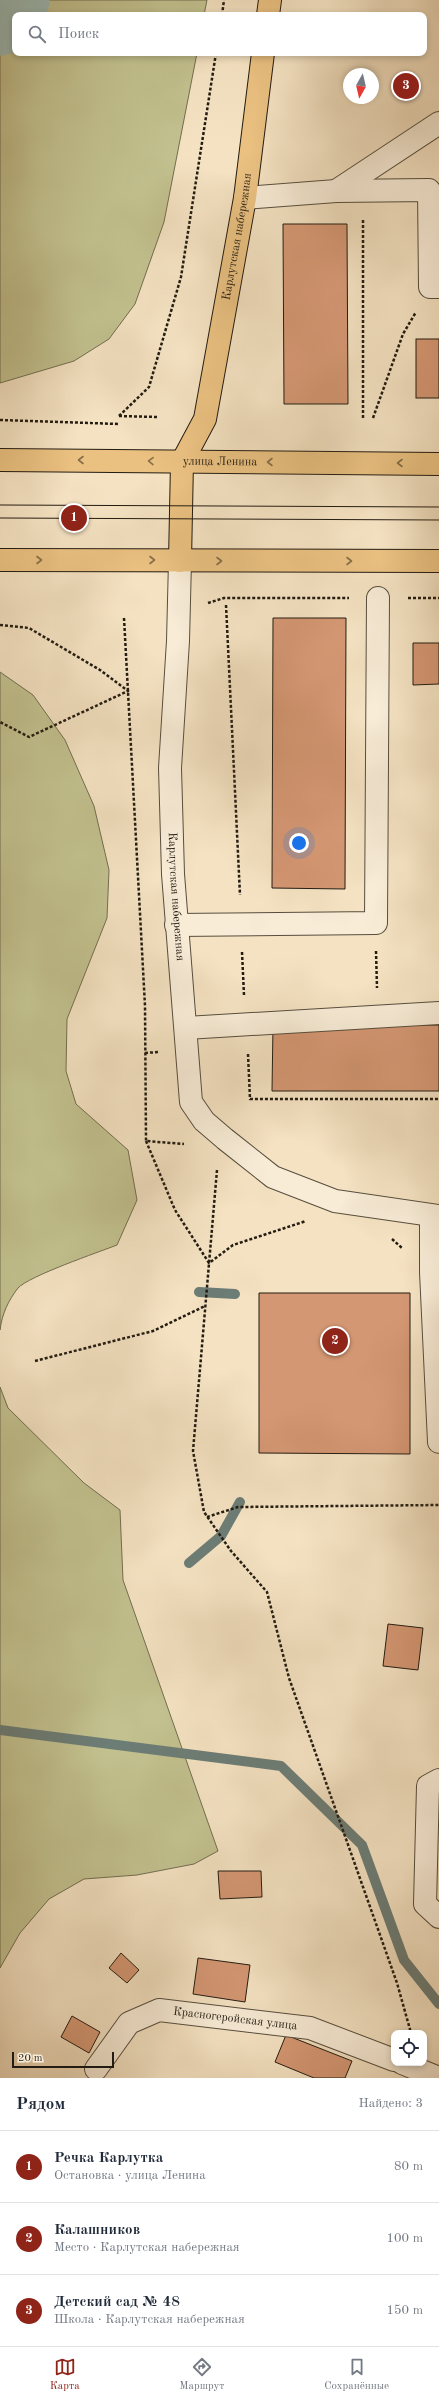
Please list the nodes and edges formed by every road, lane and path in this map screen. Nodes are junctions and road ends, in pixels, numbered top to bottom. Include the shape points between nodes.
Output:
1 (224, 0) edge
2 (270, 0) edge
3 (222, 12) edge
4 (268, 12) edge
5 (216, 56) edge
6 (263, 56) edge
7 (439, 123) edge
8 (434, 186) edge
9 (336, 190) junction
10 (363, 190) junction
11 (245, 198) junction
12 (435, 287) edge
13 (158, 417) dead end
14 (362, 418) dead end
15 (373, 418) dead end
16 (0, 420) edge
17 (119, 424) dead end
18 (0, 460) edge
19 (182, 462) junction
20 (439, 464) edge
21 (0, 560) edge
22 (180, 561) junction
23 (439, 561) edge
24 (378, 598) junction
25 (439, 598) edge
26 (205, 604) dead end
27 (0, 625) edge
28 (0, 722) edge
29 (376, 923) junction
30 (176, 925) junction
31 (439, 1013) edge
32 (377, 1016) junction
33 (186, 1028) junction
34 (146, 1142) dead end
35 (435, 1216) edge
36 (310, 1220) dead end
37 (205, 1306) dead end
38 (35, 1361) dead end
39 (439, 1442) edge
40 (439, 1505) edge
41 (207, 1518) dead end
42 (216, 1529) dead end
43 (439, 1780) edge
44 (439, 1917) edge
45 (410, 2030) edge
46 (391, 2059) edge
47 (409, 2066) edge
48 (96, 2068) dead end
49 (439, 2078) edge

1 - 3 path
2 - 4 main road
5 - 13 path via 182,277 149,387 119,416
6 - 11 main road, Карлутская набережная
7 - 9 street
8 - 10 street
8 - 12 street
9 - 10 street
9 - 11 street
10 - 14 path
11 - 19 main road, Карлутская набережная via 205,419
12 - 15 path via 403,334
16 - 17 path
19 -> 18 main road, улица Ленина
20 -> 19 main road, улица Ленина
19 - 22 main road
21 -> 22 main road
22 -> 23 main road
22 - 30 street, Карлутская набережная via 170,768
24 - 25 path
24 - 26 path via 224,598
24 - 29 street
27 - 28 path via 29,628 100,670 128,691 29,737
29 - 30 street
29 - 32 path
30 - 33 street, Карлутская набережная
31 - 32 street
32 - 33 street
33 - 35 street, Карлутская набережная via 191,1102 204,1120 225,1140 273,1177 334,1201
34 - 36 path via 175,1210 209,1263 233,1245
35 - 39 street via 431,1272
37 - 38 path via 153,1331
40 - 41 path via 238,1507
42 - 45 path via 231,1551 267,1592 289,1678 397,1983
43 - 44 street via 428,1786 425,1904
46 - 48 street, Красногеройская улица via 310,2028 159,2010 129,2023
47 - 49 street

